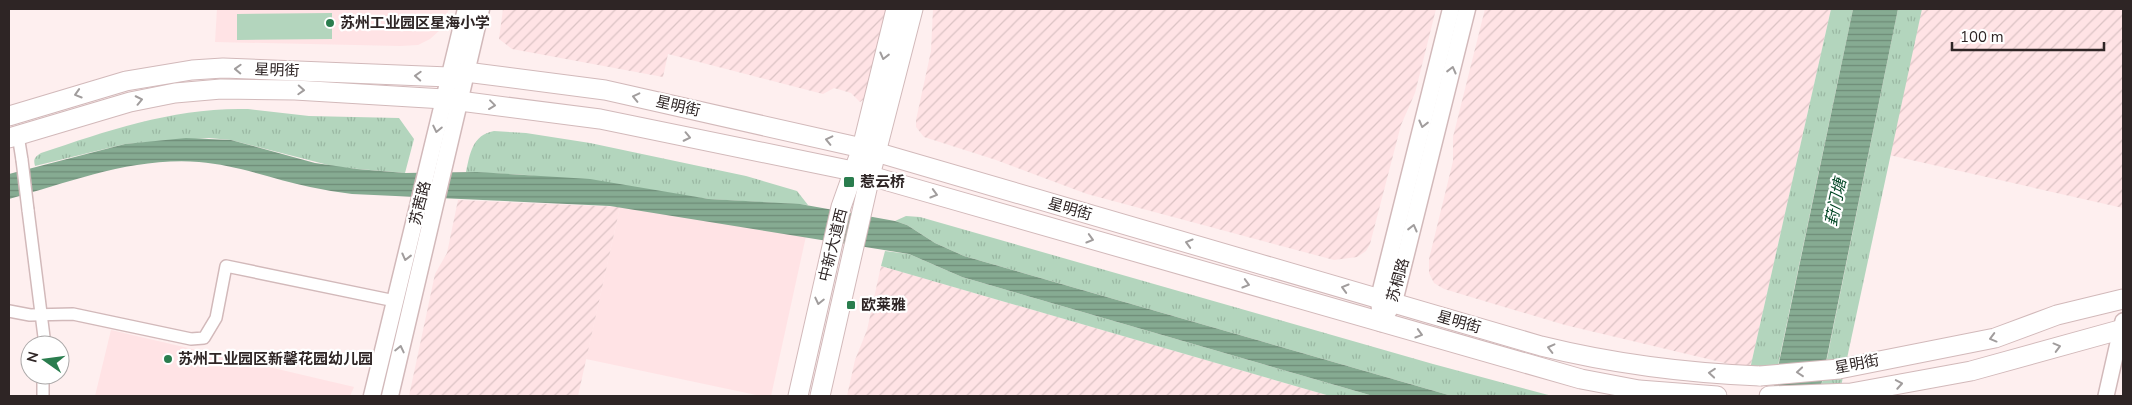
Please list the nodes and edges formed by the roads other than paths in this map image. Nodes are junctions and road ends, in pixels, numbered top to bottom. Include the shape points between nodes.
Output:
1 (466, 9) edge
2 (481, 9) edge
3 (896, 9) edge
4 (913, 9) edge
5 (1451, 9) edge
6 (1467, 9) edge
7 (457, 75) junction
8 (452, 100) junction
9 (9, 116) edge
10 (13, 137) edge
11 (869, 150) junction
12 (862, 174) junction
13 (426, 210) junction
14 (2123, 299) edge
15 (1387, 300) junction
16 (395, 301) junction
17 (9, 310) edge
18 (42, 315) junction
19 (1381, 323) junction
20 (2123, 327) edge
21 (44, 335) edge
22 (372, 396) edge
23 (390, 396) edge
24 (798, 396) edge
25 (820, 396) edge
26 (1717, 396) edge
27 (1769, 396) edge
28 (2106, 396) edge

1 - 7 main road, 苏茜路
2 - 7 main road, 苏茜路
3 -> 11 main road, 中新大道西
4 - 11 main road, 中新大道西
5 -> 15 main road, 苏桐路
15 -> 6 main road, 苏桐路
7 - 8 main road, 苏茜路
7 -> 9 main road, 星明街 via 223,68 192,70 126,81
11 -> 7 main road, 星明街 via 605,90
10 -> 8 main road, 星明街 via 130,102 190,92 295,90
8 -> 12 main road, 星明街 via 600,119
8 - 13 main road, 苏茜路
10 - 18 street, bridge via 22,160
11 - 12 main road, 中新大道西
15 -> 11 main road, 星明街
12 -> 19 main road, 星明街
12 -> 24 main road, 中新大道西 via 841,207
12 - 25 main road, 中新大道西 via 862,210
13 -> 16 main road, 苏茜路
23 -> 13 main road, 苏茜路
14 -> 15 main road, 星明街, bridge via 2056,315 1995,338 1839,369 1760,376 1597,360
15 - 19 main road, 苏桐路
16 - 18 street via 226,266 216,318 204,338 190,339 73,314
16 - 22 main road, 苏茜路
17 - 18 street
18 - 21 street
19 -> 26 main road, 星明街 via 1581,379 1639,390
27 -> 20 main road, 星明街 via 1852,393 1971,371
20 - 28 street

